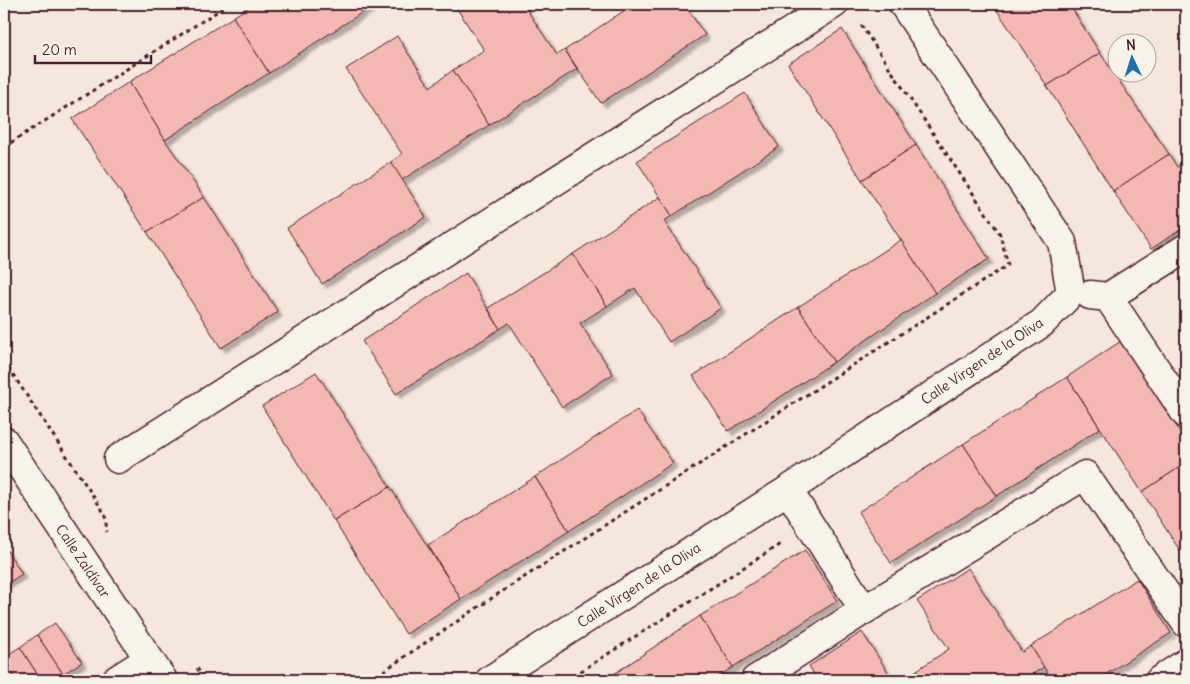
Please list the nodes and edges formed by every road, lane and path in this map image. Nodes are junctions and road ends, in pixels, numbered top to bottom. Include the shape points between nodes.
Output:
1 (230, 4) edge
2 (834, 4) edge
3 (903, 4) edge
4 (857, 20) dead end
5 (4, 147) edge
6 (1186, 248) edge
7 (1071, 293) junction
8 (1108, 297) junction
9 (4, 361) edge
10 (1186, 414) edge
11 (4, 441) edge
12 (118, 459) dead end
13 (12, 473) edge
14 (788, 490) junction
15 (810, 524) junction
16 (107, 533) dead end
17 (864, 610) junction
18 (1186, 623) edge
19 (1186, 663) edge
20 (194, 664) dead end
21 (156, 670) edge
22 (116, 680) edge
23 (205, 680) edge
24 (370, 680) edge
25 (490, 680) edge
26 (568, 680) edge
27 (755, 680) edge
28 (1160, 680) edge

1 - 5 path
2 - 12 street
3 - 7 street via 1062,242
4 - 24 path via 1000,234 1008,265
6 - 8 street
7 - 8 street
7 - 14 street, Calle Virgen de la Oliva via 1042,323
8 - 10 street
9 - 16 path via 104,514
11 - 13 street, Calle Zaldívar
13 - 21 street, Calle Zaldívar
14 - 15 street
14 - 25 street, Calle Virgen de la Oliva
15 - 17 street
15 - 26 path
17 - 18 street via 1085,475
17 - 27 street
19 - 28 street
20 - 23 path
21 - 22 street

